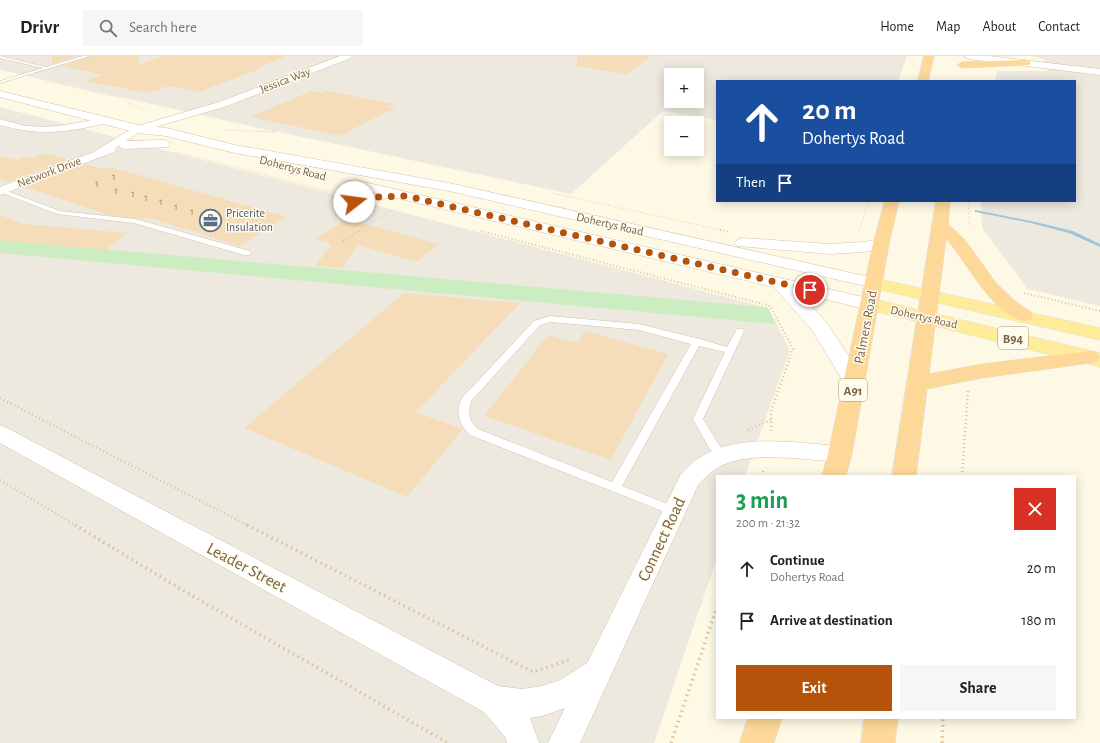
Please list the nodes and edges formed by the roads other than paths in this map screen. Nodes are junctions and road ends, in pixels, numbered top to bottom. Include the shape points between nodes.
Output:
1 (88, 56) edge
2 (348, 56) edge
3 (929, 56) edge
4 (0, 57) edge
5 (991, 58) edge
6 (965, 59) edge
7 (1026, 63) junction
8 (46, 68) junction
9 (1100, 72) edge
10 (961, 76) dead end
11 (923, 80) edge
12 (0, 82) edge
13 (0, 94) edge
14 (223, 104) junction
15 (47, 106) junction
16 (150, 119) junction
17 (102, 121) junction
18 (0, 122) edge
19 (138, 129) junction
20 (166, 132) junction
21 (125, 145) junction
22 (235, 149) junction
23 (99, 153) junction
24 (260, 160) junction
25 (1, 191) edge
26 (892, 202) edge
27 (943, 202) edge
28 (939, 224) junction
29 (670, 238) junction
30 (882, 244) junction
31 (247, 253) dead end
32 (874, 283) junction
33 (781, 284) junction
34 (929, 295) junction
35 (869, 304) junction
36 (1024, 316) junction
37 (925, 317) junction
38 (740, 331) dead end
39 (1100, 334) edge
40 (697, 342) junction
41 (730, 351) junction
42 (1095, 358) edge
43 (854, 383) junction
44 (916, 384) junction
45 (0, 433) edge
46 (718, 450) junction
47 (837, 465) edge
48 (904, 475) edge
49 (614, 487) junction
50 (674, 511) junction
51 (586, 666) junction
52 (495, 701) junction
53 (765, 719) edge
54 (881, 719) edge
55 (523, 743) edge
56 (564, 743) edge
57 (757, 743) edge
58 (878, 743) edge

1 - 8 lane
2 - 14 street, Jessica Way
3 - 11 highway
4 - 8 lane
5 - 6 street
5 - 7 street
6 - 7 highway
6 - 10 highway
7 - 9 street
8 - 12 lane
13 - 15 main road, Dohertys Road / B94
14 - 16 street, Jessica Way
14 - 20 street, Jessica Way
15 - 16 main road, Dohertys Road / B94
15 - 17 main road, Dohertys Road / B94
16 - 19 street, Jessica Way
16 - 20 main road, Dohertys Road / B94
17 - 18 street, Dohertys Road via 60,128 21,128
17 - 19 main road, Dohertys Road / B94
19 - 20 main road, Dohertys Road / B94
19 - 23 street, Network Drive
20 - 21 street, Network Drive
20 - 22 main road, Dohertys Road / B94
21 - 23 street, Network Drive
21 - 24 main road via 188,146
22 - 24 main road, Dohertys Road / B94
22 - 29 main road, Dohertys Road / B94 via 449,187
23 - 25 street, Network Drive
24 - 33 main road, Dohertys Road / B94
25 - 31 lane via 59,213 135,221
26 - 30 highway, Palmers Road / A91
27 - 28 highway
28 - 34 highway
28 - 36 highway via 959,243 990,287 1008,305
29 - 30 main road via 834,249
29 - 32 main road, Dohertys Road / B94
30 - 32 highway, Palmers Road / A91
32 - 34 main road, Dohertys Road / B94
32 - 35 highway, Palmers Road / A91
33 - 35 main road, Dohertys Road / B94
33 - 43 main road via 820,327
34 - 36 main road, Dohertys Road / B94
34 - 37 highway
35 - 37 main road, Dohertys Road / B94
35 - 43 highway, Palmers Road / A91
36 - 39 main road, Dohertys Road / B94
37 - 42 main road, Dohertys Road / B94
37 - 44 highway
38 - 41 lane
40 - 41 lane
40 - 49 lane
40 - 49 lane via 639,327 550,319 537,323 466,400 464,423 474,432
41 - 46 lane via 698,420
42 - 44 highway via 982,371
43 - 47 highway, Palmers Road / A91
44 - 48 highway
45 - 52 street, Leader Street
46 - 47 street, Connect Road via 771,450
46 - 50 street, Connect Road via 712,460 689,480
49 - 50 lane
50 - 51 street, Connect Road
51 - 52 street, Leader Street via 574,690 546,700 523,704
51 - 56 street, Connect Road
52 - 55 street, Leader Street via 519,730
53 - 57 highway
54 - 58 highway

